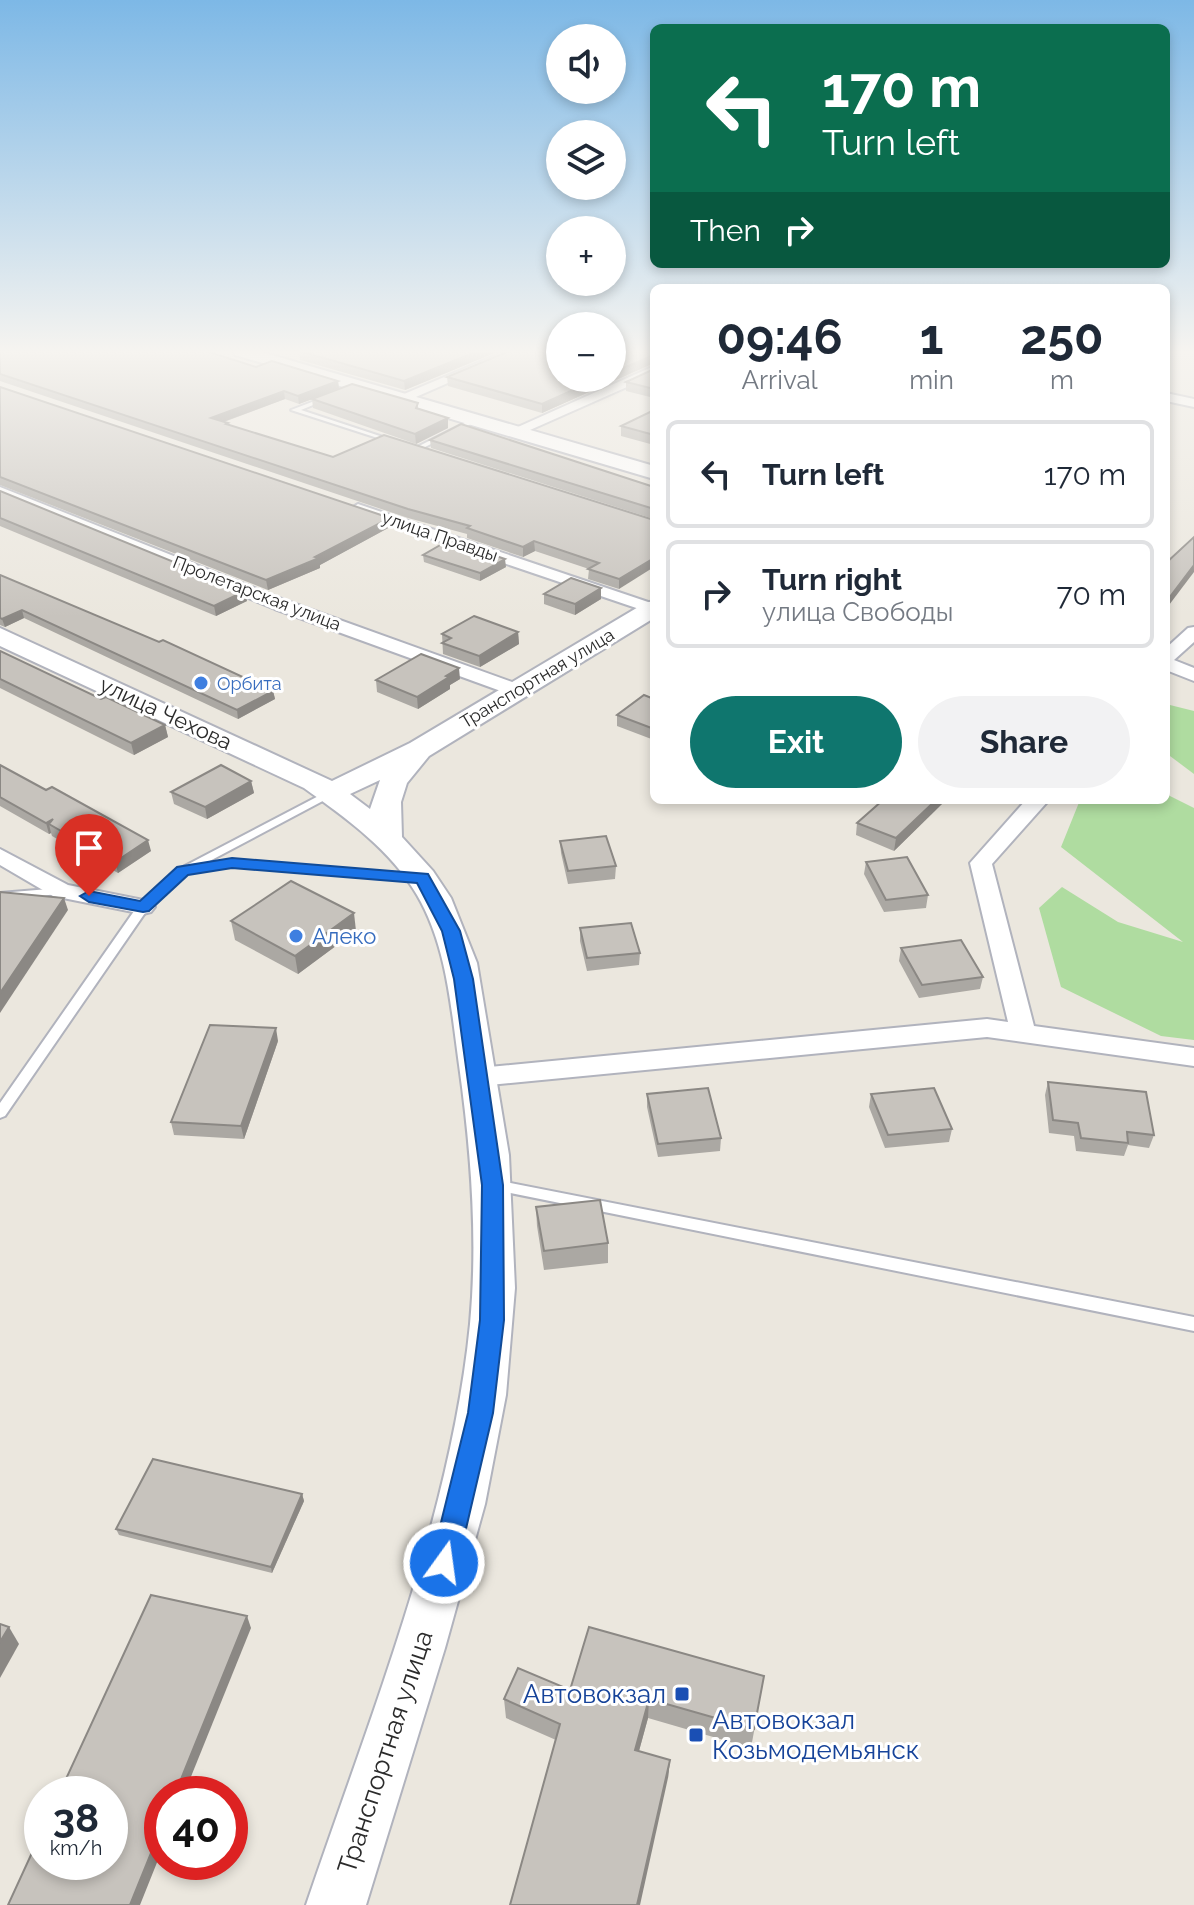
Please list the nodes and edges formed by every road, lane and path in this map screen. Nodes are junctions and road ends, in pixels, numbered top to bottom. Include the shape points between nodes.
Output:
1 (388, 440) edge
2 (435, 440) edge
3 (547, 440) edge
4 (417, 449) junction
5 (431, 454) edge
6 (650, 470) edge
7 (0, 491) edge
8 (341, 503) edge
9 (650, 607) edge
10 (650, 610) edge
11 (1194, 632) edge
12 (0, 636) edge
13 (1170, 656) edge
14 (1170, 662) edge
15 (1194, 675) edge
16 (516, 690) junction
17 (420, 749) junction
18 (330, 793) junction
19 (1034, 804) edge
20 (387, 837) junction
21 (0, 856) edge
22 (183, 871) junction
23 (422, 878) junction
24 (61, 891) junction
25 (0, 897) edge
26 (143, 907) junction
27 (1023, 1033) junction
28 (1194, 1057) edge
29 (479, 1077) junction
30 (0, 1113) edge
31 (492, 1185) junction
32 (1194, 1324) edge
33 (336, 1905) edge

1 - 4 lane
2 - 4 lane
3 - 6 street
4 - 5 lane
7 - 16 street, Пролетарская улица via 281,605
8 - 9 street, улица Правды
10 - 16 street, Транспортная улица
11 - 13 street
12 - 18 street, улица Чехова
14 - 15 street
16 - 17 street, Транспортная улица
17 - 18 street
17 - 20 street via 387,791
18 - 20 street, Транспортная улица
18 - 22 lane
19 - 27 street via 981,863
20 - 23 street, Транспортная улица
21 - 24 street
22 - 23 lane via 232,863
22 - 26 lane
23 - 29 street, Транспортная улица via 451,931
24 - 25 lane
24 - 26 street
26 - 30 lane
27 - 28 street
27 - 29 street via 987,1028
29 - 31 street, Транспортная улица
31 - 32 lane
31 - 33 street, Транспортная улица via 492,1320 481,1413 444,1563

